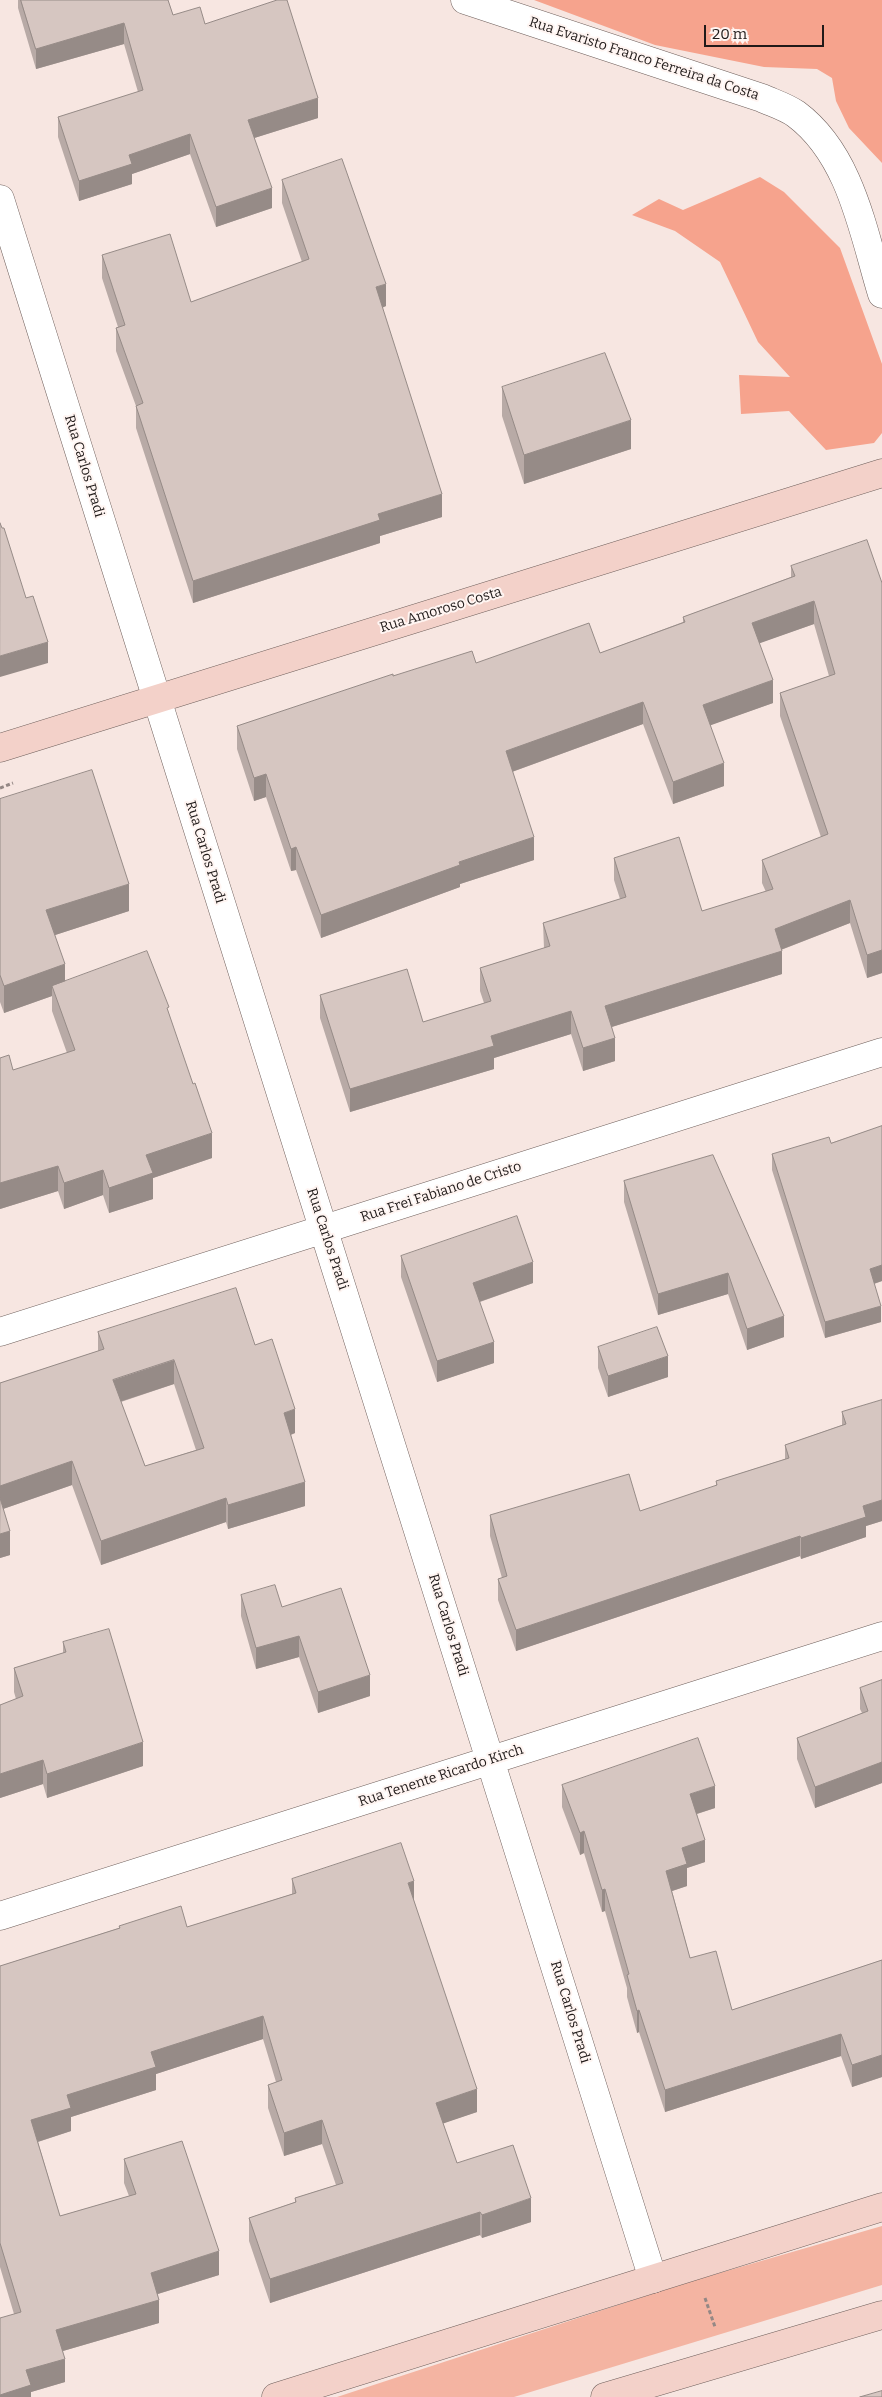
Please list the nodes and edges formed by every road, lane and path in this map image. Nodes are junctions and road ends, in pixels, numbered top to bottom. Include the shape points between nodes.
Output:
1 (465, 0) edge
2 (0, 199) edge
3 (882, 294) edge
4 (882, 473) edge
5 (157, 699) junction
6 (0, 748) edge
7 (882, 1052) edge
8 (324, 1229) junction
9 (0, 1332) edge
10 (882, 1636) edge
11 (491, 1760) junction
12 (0, 1916) edge
13 (882, 2207) edge
14 (693, 2266) junction
15 (654, 2279) junction
16 (882, 2315) edge
17 (728, 2361) junction
18 (668, 2388) edge
19 (276, 2397) edge
20 (605, 2397) edge

1 - 3 street, Rua Evaristo Franco Ferreira da Costa via 762,98 795,113 816,131 835,156 848,185
2 - 5 street, Rua Carlos Pradi
4 - 5 main road, Rua Amoroso Costa
5 - 6 main road, Rua Amoroso Costa
5 - 8 street, Rua Carlos Pradi
7 - 8 street, Rua Frei Fabiano de Cristo
8 - 9 street, Rua Frei Fabiano de Cristo
8 - 11 street, Rua Carlos Pradi
10 - 11 street, Rua Tenente Ricardo Kirch
11 - 12 street, Rua Tenente Ricardo Kirch
11 - 15 street, Rua Carlos Pradi
13 - 14 main road
14 - 15 main road
14 - 17 path
15 - 19 main road
16 - 17 main road
17 - 18 main road
18 - 20 main road

